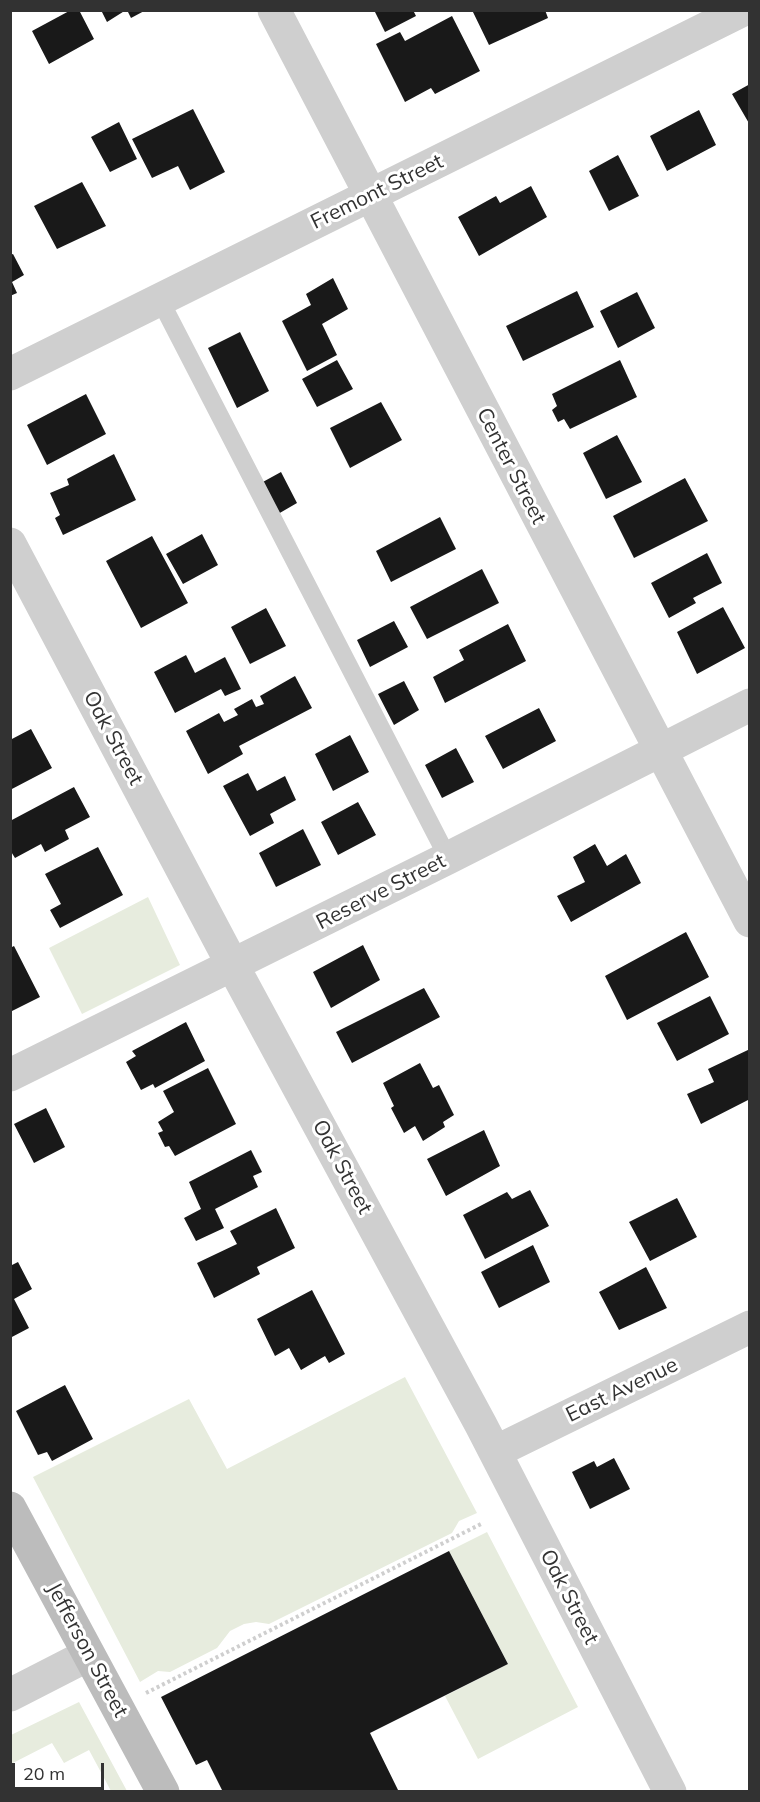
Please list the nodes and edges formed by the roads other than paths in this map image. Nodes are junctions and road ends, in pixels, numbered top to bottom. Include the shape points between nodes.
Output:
1 (274, 10) edge
2 (743, 10) edge
3 (371, 195) junction
4 (159, 298) junction
5 (10, 374) edge
6 (10, 544) edge
7 (750, 705) edge
8 (659, 750) junction
9 (448, 858) junction
10 (750, 921) edge
11 (233, 965) junction
12 (10, 1075) edge
13 (750, 1327) edge
14 (495, 1452) junction
15 (10, 1508) edge
16 (88, 1654) junction
17 (10, 1695) edge
18 (163, 1791) edge
19 (670, 1791) edge

1 - 3 street, Center Street
2 - 3 street, Fremont Street
3 - 4 street, Fremont Street
3 - 8 street, Center Street
4 - 5 street, Fremont Street
4 - 9 lane
6 - 11 street, Oak Street
7 - 8 street, Reserve Street
8 - 9 street, Reserve Street
8 - 10 street, Center Street
9 - 11 street, Reserve Street
11 - 12 street, Reserve Street
11 - 14 street, Oak Street
13 - 14 street, East Avenue
14 - 19 street, Oak Street
15 - 16 street, Jefferson Street
16 - 17 street
16 - 18 street, Jefferson Street

